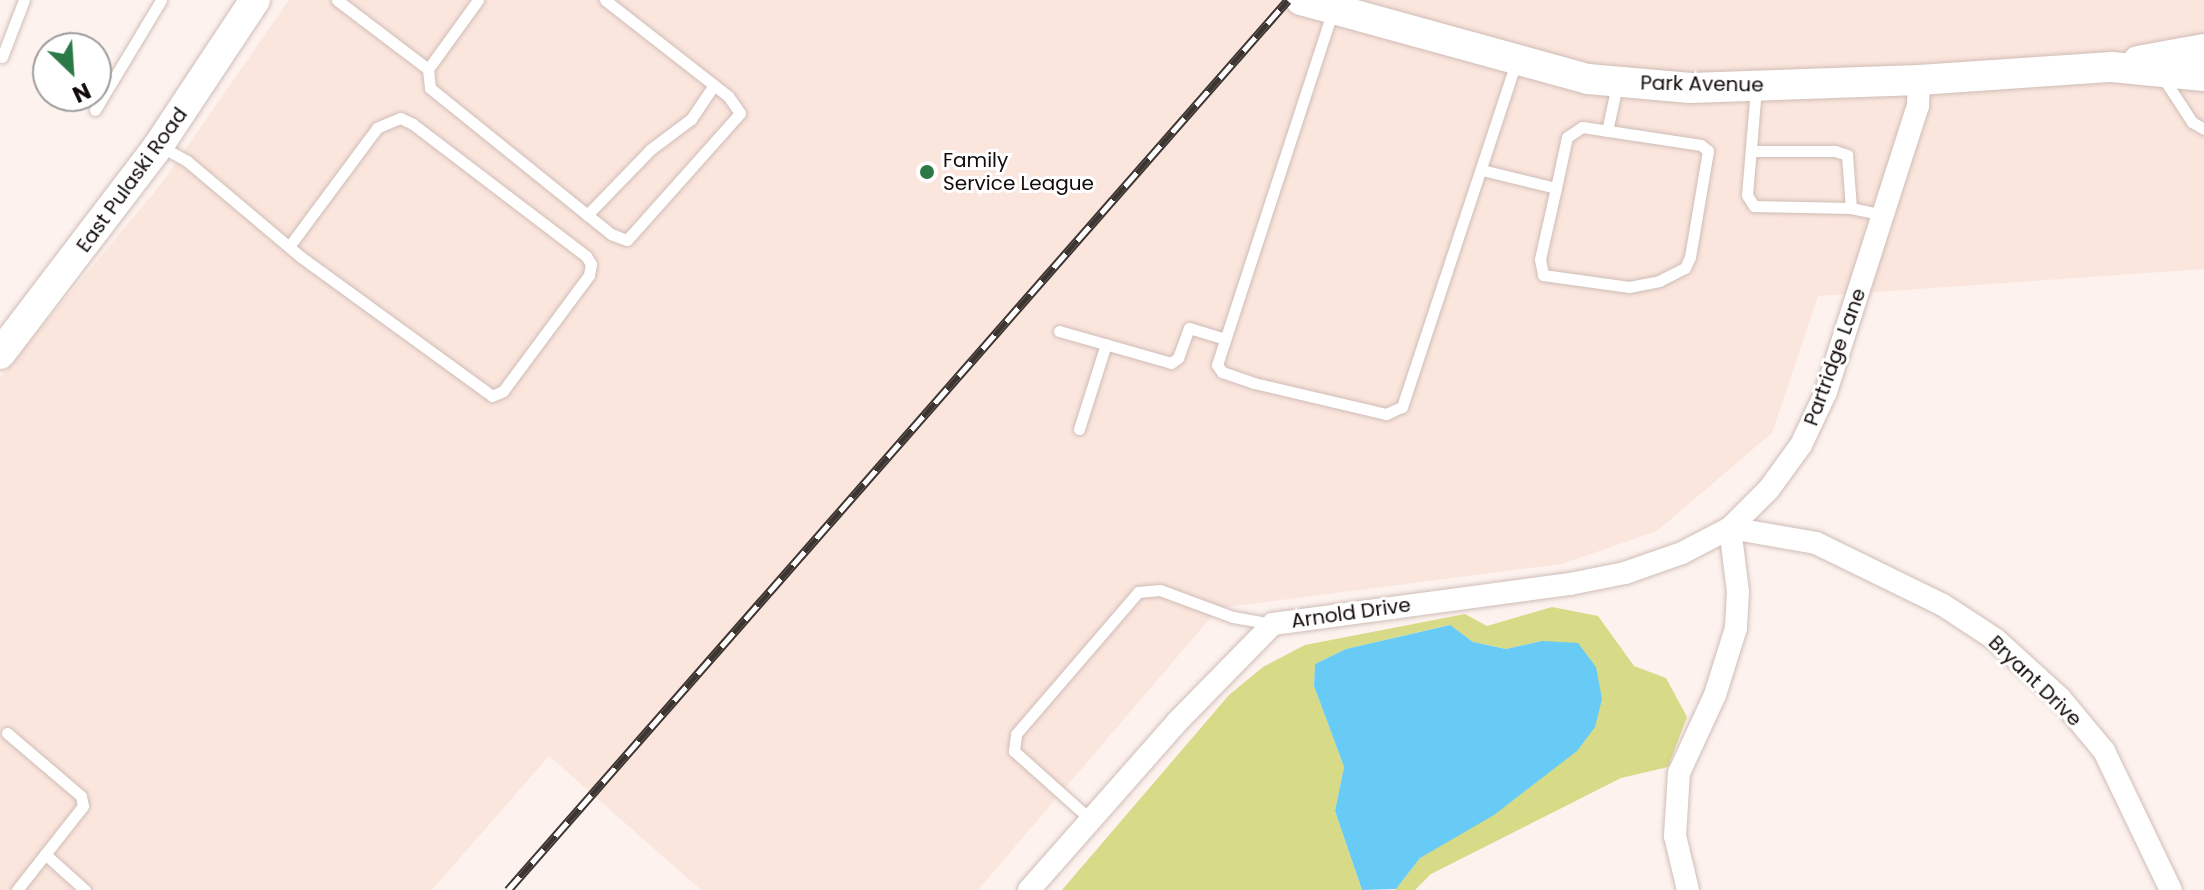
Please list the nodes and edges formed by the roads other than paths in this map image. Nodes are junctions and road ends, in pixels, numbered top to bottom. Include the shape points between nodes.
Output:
1 (24, 0) edge
2 (161, 0) edge
3 (255, 0) edge
4 (337, 0) edge
5 (478, 0) edge
6 (605, 0) edge
7 (1301, 0) edge
8 (1333, 9) junction
9 (2204, 49) edge
10 (2, 57) dead end
11 (1517, 61) junction
12 (2204, 62) edge
13 (2112, 67) junction
14 (428, 69) junction
15 (2156, 70) junction
16 (2204, 76) edge
17 (1919, 80) junction
18 (1618, 81) junction
19 (112, 82) edge
20 (714, 85) junction
21 (1756, 86) junction
22 (2204, 129) edge
23 (1607, 131) junction
24 (159, 145) junction
25 (1751, 151) junction
26 (1482, 170) junction
27 (1556, 188) junction
28 (1851, 208) junction
29 (587, 215) junction
30 (1884, 215) junction
31 (290, 245) junction
32 (1059, 331) dead end
33 (1225, 339) junction
34 (1106, 344) junction
35 (0, 354) edge
36 (1079, 429) dead end
37 (1730, 528) junction
38 (1273, 624) junction
39 (7, 733) dead end
40 (1090, 819) junction
41 (45, 854) junction
42 (17, 890) edge
43 (85, 890) edge
44 (1029, 890) edge
45 (1688, 890) edge
46 (2171, 890) edge

1 - 10 lane
2 - 19 lane
3 - 24 main road, East Pulaski Road
4 - 14 lane
5 - 14 lane
6 - 20 lane
7 - 8 main road, Park Avenue
8 - 11 main road, Park Avenue
8 - 33 lane
9 - 13 main road, Park Avenue
11 - 18 main road, Park Avenue
11 - 26 lane
12 - 15 main road
13 - 15 main road, Park Avenue
13 - 17 main road, Park Avenue
14 - 29 lane via 430,88
15 - 16 main road, Park Avenue
15 - 22 lane via 2192,122
17 - 21 main road, Park Avenue
17 - 30 street, Partridge Lane via 1918,106
18 - 21 main road, Park Avenue via 1691,88
18 - 23 lane
20 - 29 lane via 691,119 651,149
20 - 29 lane via 740,113 627,240
21 - 25 lane
23 - 27 lane via 1582,127 1567,137
23 - 27 lane via 1701,145 1708,151 1685,268 1629,287 1543,275 1540,259
24 - 31 lane via 187,161
24 - 35 main road, East Pulaski Road
25 - 28 lane via 1847,155
25 - 28 lane via 1747,195 1754,206
26 - 27 lane
26 - 33 lane via 1402,407 1395,413 1222,372 1217,365
28 - 30 lane
30 - 37 street, Partridge Lane via 1826,392 1801,445 1769,489
31 - 31 lane via 492,396 503,391 589,275 591,264 400,118 377,128
32 - 34 lane
33 - 34 lane via 1189,328 1171,363
34 - 36 lane
37 - 38 street, Arnold Drive via 1682,553 1625,573
37 - 45 street via 1738,592 1736,628 1715,695 1679,773 1675,836
37 - 46 street, Bryant Drive via 1816,543 1943,605 1995,639 2060,698 2104,751
38 - 40 street, Arnold Drive
38 - 40 lane via 1233,617 1160,590 1138,592 1016,734 1014,751
39 - 41 lane via 81,796 83,806
40 - 44 street, Arnold Drive
41 - 42 lane
41 - 43 lane

